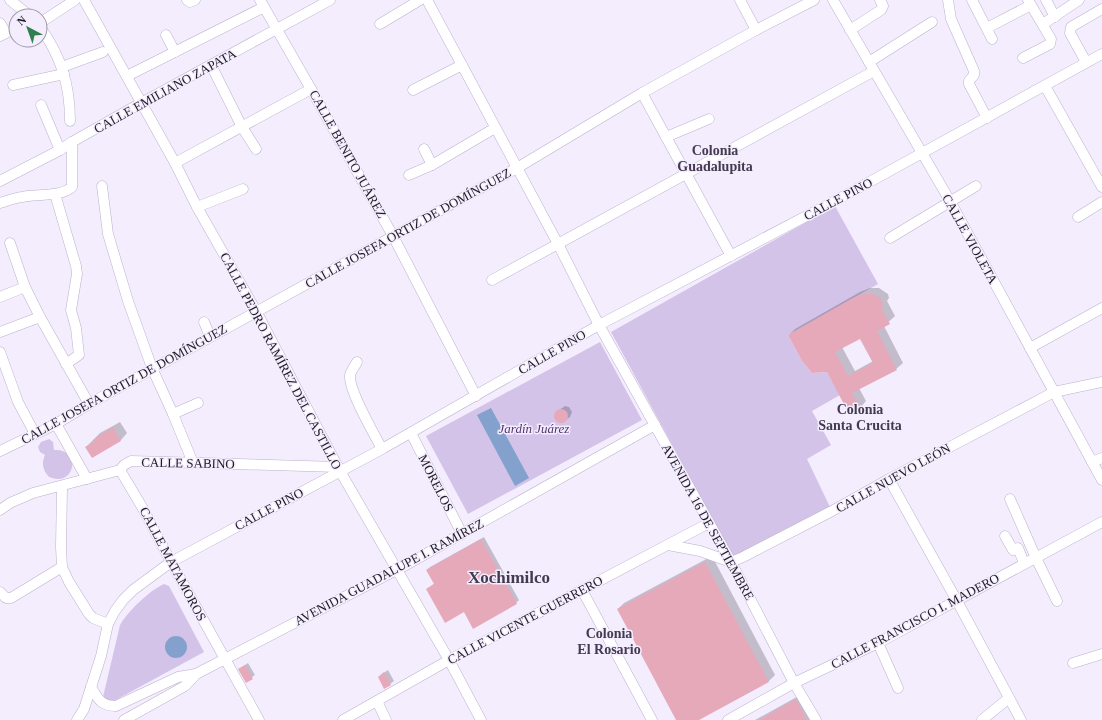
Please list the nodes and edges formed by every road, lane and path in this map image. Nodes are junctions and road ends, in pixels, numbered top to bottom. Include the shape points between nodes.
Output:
1 (10, 0) edge
2 (75, 0) edge
3 (84, 0) edge
4 (187, 0) edge
5 (195, 0) edge
6 (328, 0) edge
7 (420, 0) edge
8 (427, 0) edge
9 (740, 0) edge
10 (814, 0) edge
11 (833, 0) edge
12 (880, 0) edge
13 (948, 0) edge
14 (972, 0) edge
15 (1046, 0) edge
16 (1030, 2) edge
17 (1079, 2) edge
18 (262, 4) edge
19 (20, 8) edge
20 (1102, 10) edge
21 (48, 17) edge
22 (1055, 17) junction
23 (932, 22) dead end
24 (0, 23) edge
25 (380, 24) dead end
26 (1043, 24) junction
27 (987, 28) junction
28 (276, 30) junction
29 (756, 30) junction
30 (850, 30) junction
31 (166, 35) dead end
32 (0, 36) edge
33 (48, 39) edge
34 (992, 39) dead end
35 (103, 52) dead end
36 (175, 52) junction
37 (1102, 54) edge
38 (1023, 58) dead end
39 (1086, 62) junction
40 (211, 65) junction
41 (462, 65) junction
42 (871, 67) junction
43 (63, 71) junction
44 (127, 76) junction
45 (13, 85) dead end
46 (1045, 86) junction
47 (311, 89) junction
48 (413, 90) dead end
49 (642, 93) junction
50 (141, 103) junction
51 (41, 105) dead end
52 (987, 118) junction
53 (709, 119) dead end
54 (70, 121) dead end
55 (242, 127) junction
56 (495, 128) junction
57 (666, 137) junction
58 (72, 142) junction
59 (424, 148) dead end
60 (256, 149) dead end
61 (60, 150) junction
62 (922, 153) junction
63 (175, 163) junction
64 (432, 165) junction
65 (517, 168) junction
66 (686, 173) junction
67 (409, 175) dead end
68 (0, 182) edge
69 (102, 186) dead end
70 (976, 186) dead end
71 (1102, 187) edge
72 (243, 189) dead end
73 (54, 194) junction
74 (950, 201) junction
75 (1102, 202) edge
76 (0, 203) edge
77 (197, 207) junction
78 (1078, 217) dead end
79 (393, 236) junction
80 (890, 238) dead end
81 (10, 243) dead end
82 (558, 244) junction
83 (731, 256) junction
84 (492, 280) dead end
85 (25, 287) junction
86 (0, 297) edge
87 (1102, 308) edge
88 (256, 311) junction
89 (40, 317) junction
90 (204, 322) dead end
91 (599, 325) junction
92 (0, 332) edge
93 (210, 336) junction
94 (1030, 348) junction
95 (0, 352) edge
96 (357, 362) dead end
97 (66, 364) junction
98 (152, 368) junction
99 (1102, 382) edge
100 (1054, 392) junction
101 (476, 396) junction
102 (198, 403) dead end
103 (88, 404) junction
104 (173, 414) junction
105 (56, 424) junction
106 (655, 425) junction
107 (411, 433) junction
108 (35, 434) junction
109 (382, 449) junction
110 (0, 451) edge
111 (1102, 458) edge
112 (1092, 462) junction
113 (193, 463) junction
114 (339, 469) junction
115 (120, 470) junction
116 (889, 479) junction
117 (87, 480) junction
118 (1102, 480) edge
119 (62, 487) junction
120 (1010, 499) dead end
121 (0, 510) edge
122 (1102, 522) edge
123 (709, 523) junction
124 (462, 534) junction
125 (1005, 536) dead end
126 (668, 545) junction
127 (1036, 558) junction
128 (171, 562) junction
129 (731, 562) junction
130 (1024, 563) junction
131 (62, 567) junction
132 (397, 569) junction
133 (582, 590) junction
134 (0, 592) edge
135 (957, 601) junction
136 (1057, 601) dead end
137 (108, 624) junction
138 (878, 643) junction
139 (1102, 654) edge
140 (224, 659) junction
141 (449, 660) junction
142 (1073, 663) dead end
143 (196, 674) junction
144 (794, 683) junction
145 (91, 687) junction
146 (898, 688) dead end
147 (1009, 698) junction
148 (377, 701) junction
149 (136, 716) edge
150 (77, 720) edge
151 (124, 720) edge
152 (259, 720) edge
153 (343, 720) edge
154 (386, 720) edge
155 (481, 720) edge
156 (652, 720) edge
157 (728, 720) edge
158 (816, 720) edge
159 (982, 720) edge
160 (1021, 720) edge

1 - 19 street
2 - 21 street
3 - 44 street, CALLE PEDRO RAMÍREZ DEL CASTILLO
4 - 5 street
6 - 28 street, CALLE EMILIANO ZAPATA
7 - 25 street
8 - 41 street, AVENIDA 16 DE SEPTIEMBRE
9 - 29 street
10 - 29 street, CALLE JOSEFA ORTIZ DE DOMÍNGUEZ
11 - 30 street, CALLE VIOLETA
12 - 30 street via 883,6 881,10
13 - 52 street via 951,19 974,71 974,75 968,81
14 - 27 street
15 - 22 street
16 - 26 street
16 - 27 street
17 - 22 street
18 - 28 street, CALLE BENITO JUÁREZ
18 - 36 street
20 - 39 street via 1071,27 1070,30
22 - 26 street
23 - 42 street
24 - 32 street via 6,32
26 - 38 street via 1051,39 1050,44
27 - 34 street
28 - 40 street, CALLE EMILIANO ZAPATA
28 - 47 street, CALLE BENITO JUÁREZ
29 - 49 street, CALLE JOSEFA ORTIZ DE DOMÍNGUEZ
30 - 42 street, CALLE VIOLETA
31 - 36 street
33 - 43 street
35 - 43 street
36 - 44 street
37 - 39 street, CALLE PINO
39 - 46 street, CALLE PINO
40 - 50 street, CALLE EMILIANO ZAPATA
40 - 55 street
41 - 48 street
41 - 56 street, AVENIDA 16 DE SEPTIEMBRE
42 - 62 street, CALLE VIOLETA
42 - 66 street
43 - 45 street
43 - 54 street via 70,100
44 - 50 street, CALLE PEDRO RAMÍREZ DEL CASTILLO
46 - 52 street, CALLE PINO
46 - 71 street
47 - 55 street
47 - 79 street, CALLE BENITO JUÁREZ
49 - 57 street
49 - 65 street, CALLE JOSEFA ORTIZ DE DOMÍNGUEZ
50 - 58 street, CALLE EMILIANO ZAPATA
50 - 63 street, CALLE PEDRO RAMÍREZ DEL CASTILLO
51 - 61 street
52 - 62 street, CALLE PINO
53 - 57 street
55 - 60 street
55 - 63 street
56 - 64 street
56 - 65 street, AVENIDA 16 DE SEPTIEMBRE
57 - 66 street
58 - 61 street, CALLE EMILIANO ZAPATA
58 - 73 street via 72,187 68,191
59 - 64 street
61 - 68 street, CALLE EMILIANO ZAPATA
62 - 74 street, CALLE VIOLETA
62 - 83 street, CALLE PINO
63 - 77 street, CALLE PEDRO RAMÍREZ DEL CASTILLO
64 - 67 street
65 - 79 street, CALLE JOSEFA ORTIZ DE DOMÍNGUEZ
65 - 82 street, AVENIDA 16 DE SEPTIEMBRE
66 - 82 street
66 - 83 street
69 - 98 street via 108,234
70 - 74 street
72 - 77 street
73 - 76 street via 21,197
73 - 97 street via 77,274 71,310 79,355
74 - 80 street
74 - 94 street, CALLE VIOLETA
75 - 78 street
77 - 88 street, CALLE PEDRO RAMÍREZ DEL CASTILLO
79 - 88 street, CALLE JOSEFA ORTIZ DE DOMÍNGUEZ
79 - 101 street, CALLE BENITO JUÁREZ
81 - 85 street
82 - 84 street
82 - 91 street, AVENIDA 16 DE SEPTIEMBRE
83 - 91 street, CALLE PINO
85 - 86 street
85 - 89 street
87 - 94 street
88 - 93 street, CALLE JOSEFA ORTIZ DE DOMÍNGUEZ
88 - 114 street, CALLE PEDRO RAMÍREZ DEL CASTILLO
89 - 92 street
89 - 97 street
90 - 93 street
91 - 101 street, CALLE PINO
91 - 106 street, AVENIDA 16 DE SEPTIEMBRE
93 - 98 street, CALLE JOSEFA ORTIZ DE DOMÍNGUEZ
94 - 100 street, CALLE VIOLETA
95 - 108 street via 18,402
96 - 109 street via 350,375 351,385
97 - 103 street
98 - 103 street, CALLE JOSEFA ORTIZ DE DOMÍNGUEZ
98 - 104 street
99 - 100 street, CALLE NUEVO LEÓN
100 - 112 street, CALLE VIOLETA
100 - 116 street, CALLE NUEVO LEÓN
101 - 107 street, CALLE PINO
102 - 104 street
103 - 105 street, CALLE JOSEFA ORTIZ DE DOMÍNGUEZ
104 - 113 street
105 - 108 street, CALLE JOSEFA ORTIZ DE DOMÍNGUEZ
105 - 117 street
106 - 123 street, AVENIDA 16 DE SEPTIEMBRE
106 - 124 street, AVENIDA GUADALUPE I. RAMÍREZ
107 - 109 street, CALLE PINO
107 - 124 street, MORELOS
108 - 110 street, CALLE JOSEFA ORTIZ DE DOMÍNGUEZ
109 - 114 street, CALLE PINO
111 - 112 street
112 - 118 street, CALLE VIOLETA
113 - 114 street, CALLE SABINO
113 - 115 street, CALLE SABINO via 131,461
114 - 128 street, CALLE PINO
114 - 132 street, CALLE PEDRO RAMÍREZ DEL CASTILLO
115 - 117 street, CALLE SABINO
115 - 128 street, CALLE MATAMOROS
116 - 129 street, CALLE NUEVO LEÓN via 743,558
116 - 135 street
117 - 119 street, CALLE SABINO
119 - 121 street, CALLE SABINO via 33,493
119 - 131 street
120 - 127 street
122 - 127 street, CALLE FRANCISCO I. MADERO
123 - 126 street, CALLE VICENTE GUERRERO
123 - 129 street, AVENIDA 16 DE SEPTIEMBRE
124 - 132 street, AVENIDA GUADALUPE I. RAMÍREZ
125 - 130 street via 1013,550 1018,548
126 - 129 street via 700,551
126 - 133 street, CALLE VICENTE GUERRERO
127 - 130 street, CALLE FRANCISCO I. MADERO
127 - 136 street
128 - 137 street, CALLE PINO via 133,590 123,600
128 - 140 street, CALLE MATAMOROS
129 - 144 street, AVENIDA 16 DE SEPTIEMBRE
130 - 135 street, CALLE FRANCISCO I. MADERO
131 - 134 street via 11,598 6,598
131 - 137 street via 89,614
132 - 140 street, AVENIDA GUADALUPE I. RAMÍREZ
132 - 141 street, CALLE PEDRO RAMÍREZ DEL CASTILLO
133 - 141 street, CALLE VICENTE GUERRERO
133 - 156 street
135 - 138 street, CALLE FRANCISCO I. MADERO
135 - 147 street
137 - 145 street, CALLE PINO
138 - 144 street, CALLE FRANCISCO I. MADERO
138 - 146 street
139 - 142 street
140 - 143 street, AVENIDA GUADALUPE I. RAMÍREZ
140 - 152 street, CALLE MATAMOROS
141 - 148 street, CALLE VICENTE GUERRERO
141 - 155 street, CALLE PEDRO RAMÍREZ DEL CASTILLO
143 - 145 street via 178,677 116,706 103,704
143 - 149 street, AVENIDA GUADALUPE I. RAMÍREZ via 185,686
144 - 157 street, CALLE FRANCISCO I. MADERO
144 - 158 street, AVENIDA 16 DE SEPTIEMBRE
145 - 150 street, CALLE PINO via 84,709
147 - 159 street
147 - 160 street
148 - 153 street, CALLE VICENTE GUERRERO
148 - 154 street
149 - 151 street, AVENIDA GUADALUPE I. RAMÍREZ

